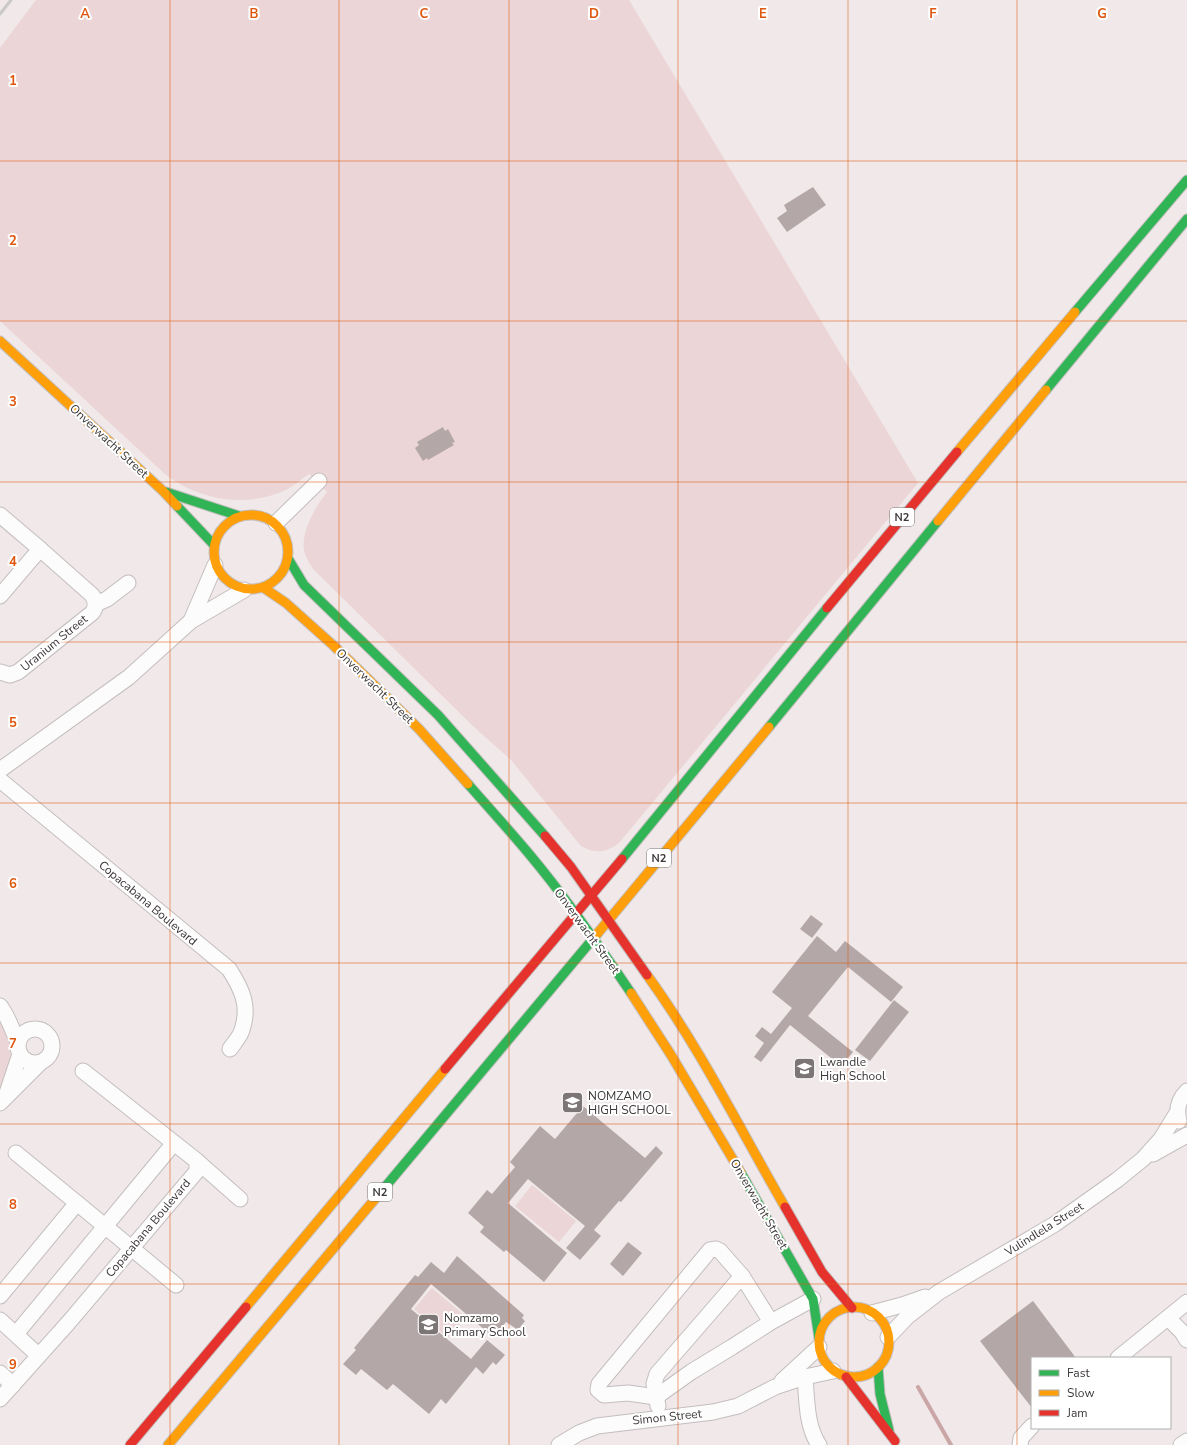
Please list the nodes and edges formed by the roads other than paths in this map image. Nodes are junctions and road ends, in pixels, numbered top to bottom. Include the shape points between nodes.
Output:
1 (1187, 180) edge
2 (1187, 218) edge
3 (0, 341) edge
4 (318, 481) dead end
5 (163, 491) junction
6 (0, 515) edge
7 (239, 516) junction
8 (276, 523) junction
9 (214, 545) junction
10 (40, 549) junction
11 (288, 560) junction
12 (215, 565) junction
13 (128, 583) dead end
14 (264, 588) junction
15 (244, 590) junction
16 (0, 596) edge
17 (96, 604) junction
18 (190, 621) junction
19 (0, 672) edge
20 (0, 770) edge
21 (0, 780) edge
22 (590, 895) junction
23 (575, 915) junction
24 (608, 920) junction
25 (593, 939) junction
26 (2, 1008) edge
27 (33, 1029) junction
28 (19, 1048) junction
29 (230, 1049) dead end
30 (40, 1063) junction
31 (83, 1071) dead end
32 (1187, 1091) edge
33 (2, 1100) edge
34 (1177, 1113) junction
35 (1187, 1130) edge
36 (1187, 1135) edge
37 (174, 1143) junction
38 (16, 1153) dead end
39 (1143, 1159) junction
40 (197, 1161) junction
41 (240, 1199) dead end
42 (76, 1203) junction
43 (105, 1226) junction
44 (132, 1248) junction
45 (742, 1276) junction
46 (176, 1285) dead end
47 (939, 1292) junction
48 (0, 1296) edge
49 (813, 1299) junction
50 (1187, 1302) edge
51 (852, 1308) junction
52 (872, 1313) junction
53 (1168, 1318) junction
54 (0, 1320) edge
55 (771, 1322) junction
56 (16, 1334) junction
57 (888, 1337) junction
58 (1187, 1340) edge
59 (819, 1342) junction
60 (38, 1355) junction
61 (1119, 1357) edge
62 (878, 1367) junction
63 (0, 1373) edge
64 (839, 1374) junction
65 (805, 1377) junction
66 (13, 1385) junction
67 (775, 1387) junction
68 (656, 1398) junction
69 (0, 1399) edge
70 (660, 1419) junction
71 (1031, 1427) edge
72 (1187, 1441) edge
73 (896, 1443) edge
74 (130, 1445) edge
75 (168, 1445) edge
76 (559, 1445) edge
77 (819, 1445) edge
78 (1020, 1445) edge
79 (1182, 1445) edge

1 - 22 main road, N2 via 914,502
2 - 24 main road, N2
3 - 5 main road, Onverwacht Street
4 - 8 street
5 - 7 main road
5 - 9 main road, Onverwacht Street
6 - 10 street, Uranium Street
7 - 8 main road via 258,514
7 - 9 main road via 222,527
8 - 11 main road via 287,539
9 - 12 main road
10 - 16 street
10 - 17 street, Uranium Street via 92,595
11 - 14 main road via 280,577
11 - 22 main road, Onverwacht Street via 304,585 438,714 566,862
12 - 15 main road via 226,581
12 - 18 street
13 - 17 street
14 - 15 main road
14 - 23 main road, Onverwacht Street via 286,603 334,646 419,729 530,855
15 - 18 street
17 - 19 street, Uranium Street via 92,613 18,672 10,675
18 - 20 street via 129,677
21 - 29 street, Copacabana Boulevard via 229,969 244,998 245,1015 242,1031
22 - 23 main road, N2
22 - 24 main road, Onverwacht Street
23 - 25 main road, Onverwacht Street
23 - 74 main road, N2
24 - 25 main road, N2
24 - 51 main road, Onverwacht Street via 662,995 703,1060 822,1272
25 - 49 main road, Onverwacht Street via 671,1055
25 - 75 main road, N2
26 - 27 street
26 - 28 street
27 - 28 street via 24,1033
27 - 30 street via 45,1032 52,1043 52,1051 47,1059
28 - 30 street via 25,1060
28 - 33 street
30 - 33 street
31 - 37 street
32 - 34 street, Vulindlela Street via 1178,1105
34 - 35 street via 1179,1121
34 - 39 street, Vulindlela Street via 1161,1139
36 - 39 street, Vulindlela Street
37 - 40 street
37 - 43 street
38 - 42 street
39 - 47 street, Vulindlela Street via 1055,1224
40 - 41 street
40 - 44 street, Copacabana Boulevard via 197,1171
42 - 43 street
42 - 48 street
43 - 44 street
43 - 56 street
44 - 46 street
44 - 60 street, Copacabana Boulevard
45 - 55 street
45 - 68 street via 657,1374 654,1384
45 - 68 street via 720,1251 710,1250 598,1387 600,1392 609,1396 628,1392
47 - 52 street, Vulindlela Street
47 - 57 street, Vulindlela Street via 908,1316
49 - 55 street
49 - 59 main road, Onverwacht Street
50 - 53 street
51 - 52 main road via 862,1308
51 - 59 main road via 842,1309 827,1320
52 - 57 main road via 883,1323
53 - 58 street
53 - 61 street
54 - 56 street
55 - 68 street via 691,1372
56 - 60 street
57 - 62 main road via 886,1356
59 - 64 main road via 826,1364
59 - 67 street, Simon Street
60 - 66 street, Copacabana Boulevard
62 - 64 main road via 869,1374 858,1377
62 - 73 main road via 885,1416
63 - 66 street
64 - 65 street, Simon Street
64 - 73 main road
65 - 67 street, Simon Street
65 - 77 street via 808,1417
66 - 69 street, Copacabana Boulevard
67 - 70 street, Simon Street via 738,1406
68 - 70 street
70 - 76 street, Simon Street via 597,1426
71 - 78 street via 1021,1438
72 - 79 street

